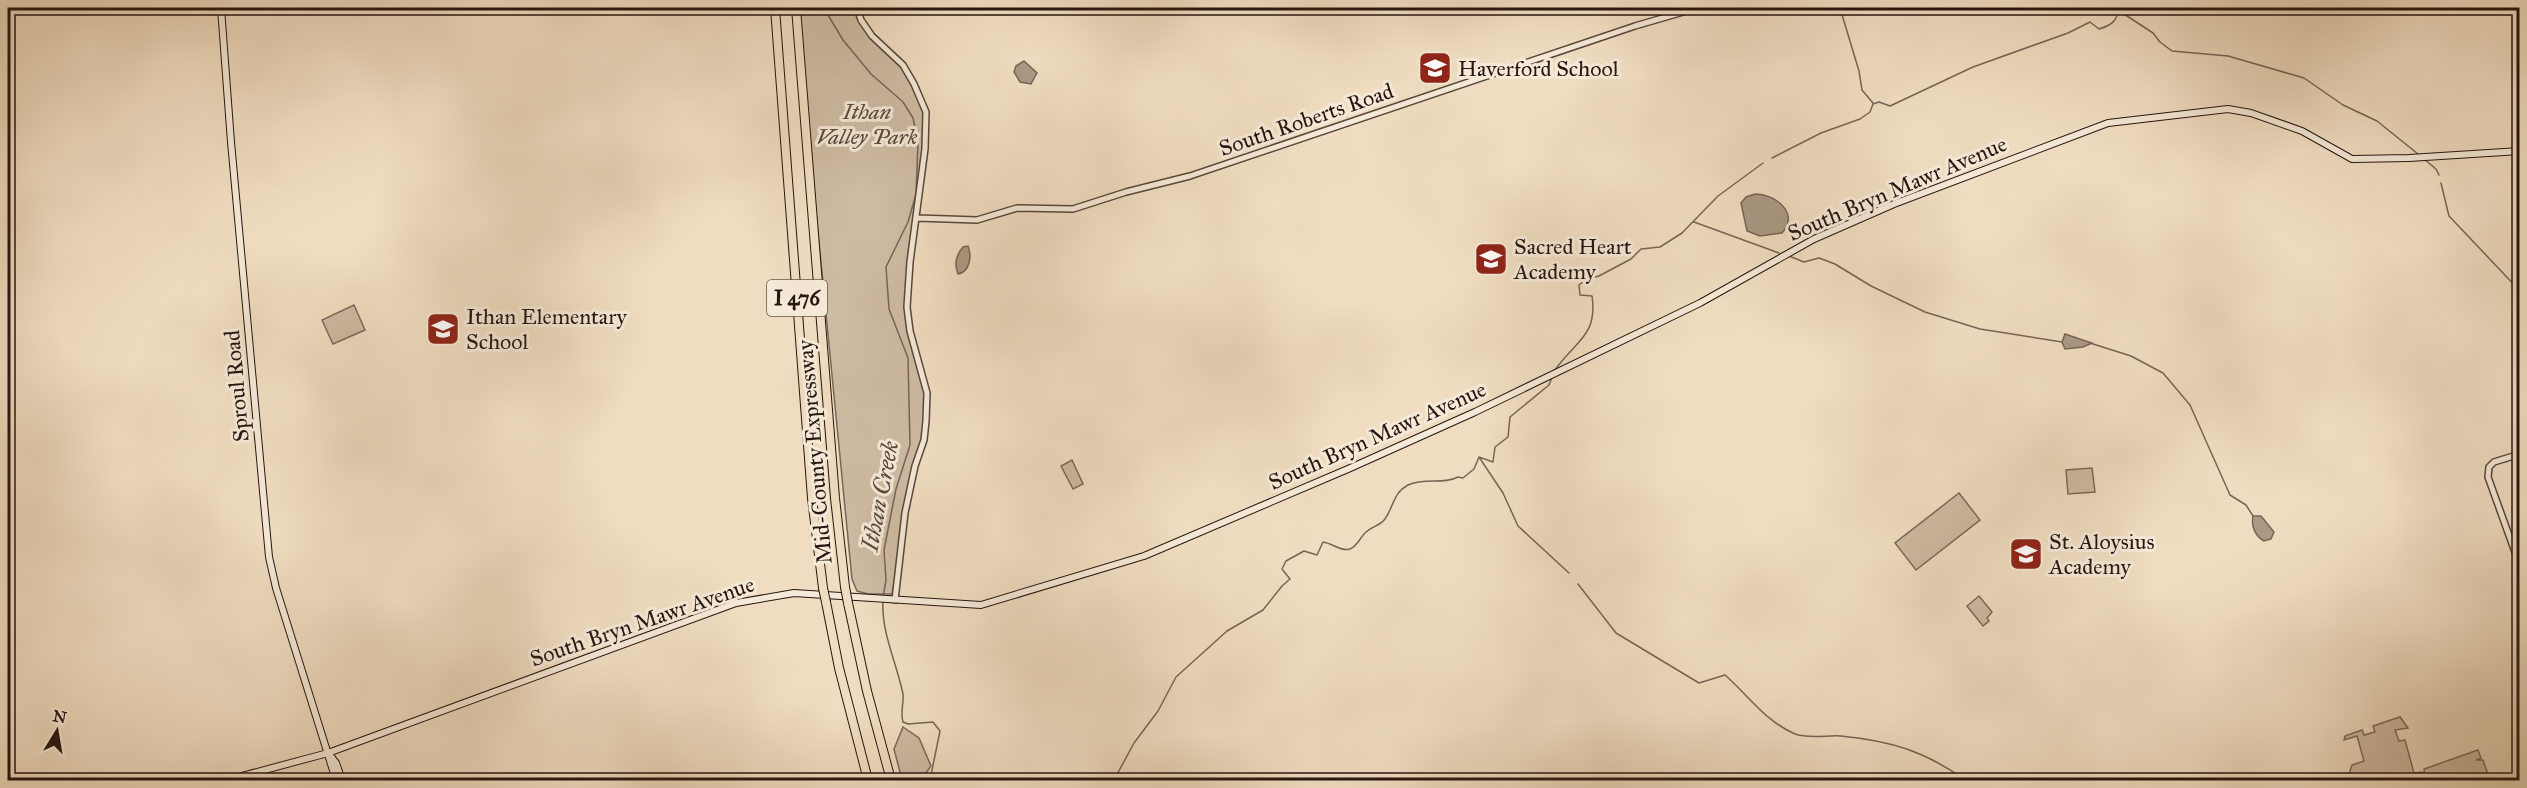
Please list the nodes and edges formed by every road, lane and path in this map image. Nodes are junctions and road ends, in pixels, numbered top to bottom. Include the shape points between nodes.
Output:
1 (221, 8) edge
2 (775, 8) edge
3 (796, 8) edge
4 (856, 8) edge
5 (1697, 8) edge
6 (2520, 151) edge
7 (917, 218) junction
8 (2520, 454) edge
9 (2520, 566) edge
10 (896, 600) junction
11 (328, 753) junction
12 (8, 778) edge
13 (12, 780) edge
14 (227, 780) edge
15 (336, 780) edge
16 (342, 780) edge
17 (868, 780) edge
18 (891, 780) edge

1 - 11 main road, Sproul Road via 269,557
2 - 17 highway, Mid-County Expressway / I 476, bridge via 812,498 823,588
3 - 18 highway, Mid-County Expressway / I 476, bridge via 845,587
4 - 7 street via 872,36 903,65 926,112
5 - 7 street, South Roberts Road via 1190,176 1073,209 1017,208 977,220
6 - 10 main road, South Bryn Mawr Avenue via 2352,159 2302,131 2228,109 2108,123 1894,204 1814,239 1700,303 1550,375 1348,469 1144,556 981,605
7 - 10 street via 907,307 927,393 926,421 905,513
8 - 9 street via 2494,462 2488,477
10 - 11 main road, South Bryn Mawr Avenue via 794,593 736,603
11 - 14 main road, South Bryn Mawr Avenue
11 - 15 main road, Sproul Road
11 - 16 main road, Sproul Road
12 - 13 street

